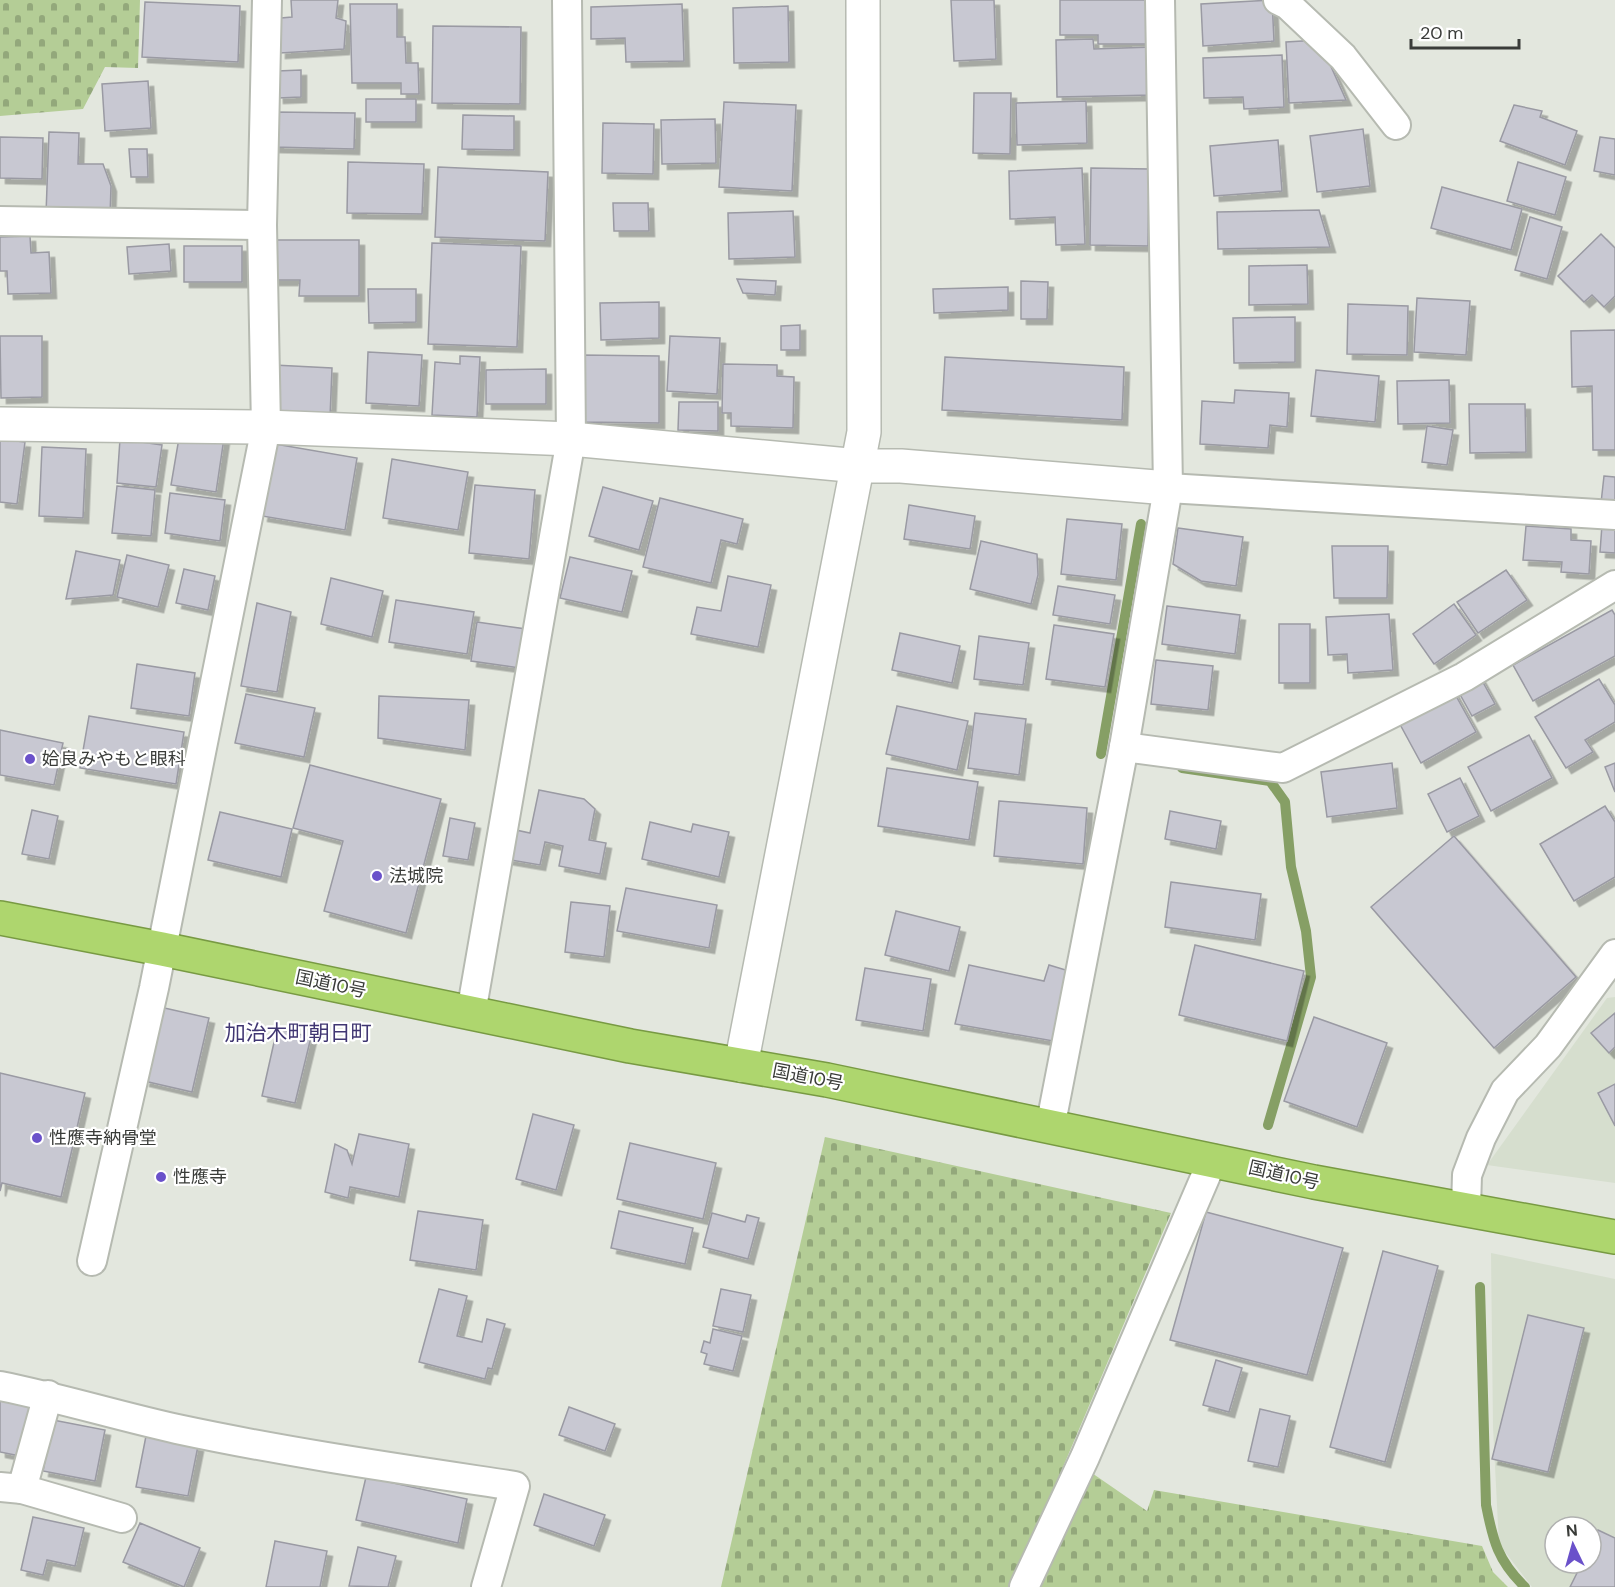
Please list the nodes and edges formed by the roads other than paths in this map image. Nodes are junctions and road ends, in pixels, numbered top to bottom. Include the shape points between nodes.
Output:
1 (267, 0) edge
2 (567, 0) edge
3 (863, 0) edge
4 (1160, 0) edge
5 (1278, 0) edge
6 (1396, 125) dead end
7 (0, 221) edge
8 (262, 225) junction
9 (0, 424) edge
10 (266, 427) junction
11 (571, 439) junction
12 (859, 466) junction
13 (1168, 489) junction
14 (1615, 515) edge
15 (1615, 585) edge
16 (1124, 747) junction
17 (0, 918) edge
18 (162, 949) junction
19 (1615, 954) edge
20 (471, 1013) junction
21 (741, 1065) junction
22 (1050, 1128) junction
23 (1213, 1159) junction
24 (1466, 1208) junction
25 (1615, 1237) edge
26 (92, 1261) dead end
27 (0, 1386) edge
28 (48, 1395) junction
29 (11, 1488) edge
30 (122, 1518) dead end
31 (486, 1587) edge
32 (1024, 1587) edge

1 - 8 street
2 - 11 street
3 - 12 street via 864,432
4 - 13 street
5 - 6 street via 1343,57
7 - 8 street
8 - 10 street
9 - 10 street
10 - 11 street
10 - 18 street
11 - 12 street
11 - 20 street
12 - 13 street via 901,466
12 - 21 street
13 - 14 street
13 - 16 street
15 - 16 street via 1464,677 1282,768
16 - 22 street
17 - 18 highway, 国道10号
18 - 20 highway, 国道10号
18 - 26 street
19 - 24 street via 1548,1046 1505,1092 1467,1175
20 - 21 highway, 国道10号
21 - 22 highway, 国道10号
22 - 23 highway, 国道10号
23 - 24 highway, 国道10号 via 1314,1182
23 - 32 street
24 - 25 highway, 国道10号
27 - 28 street
28 - 29 street
28 - 31 street via 187,1431 323,1457 515,1486
29 - 30 street

